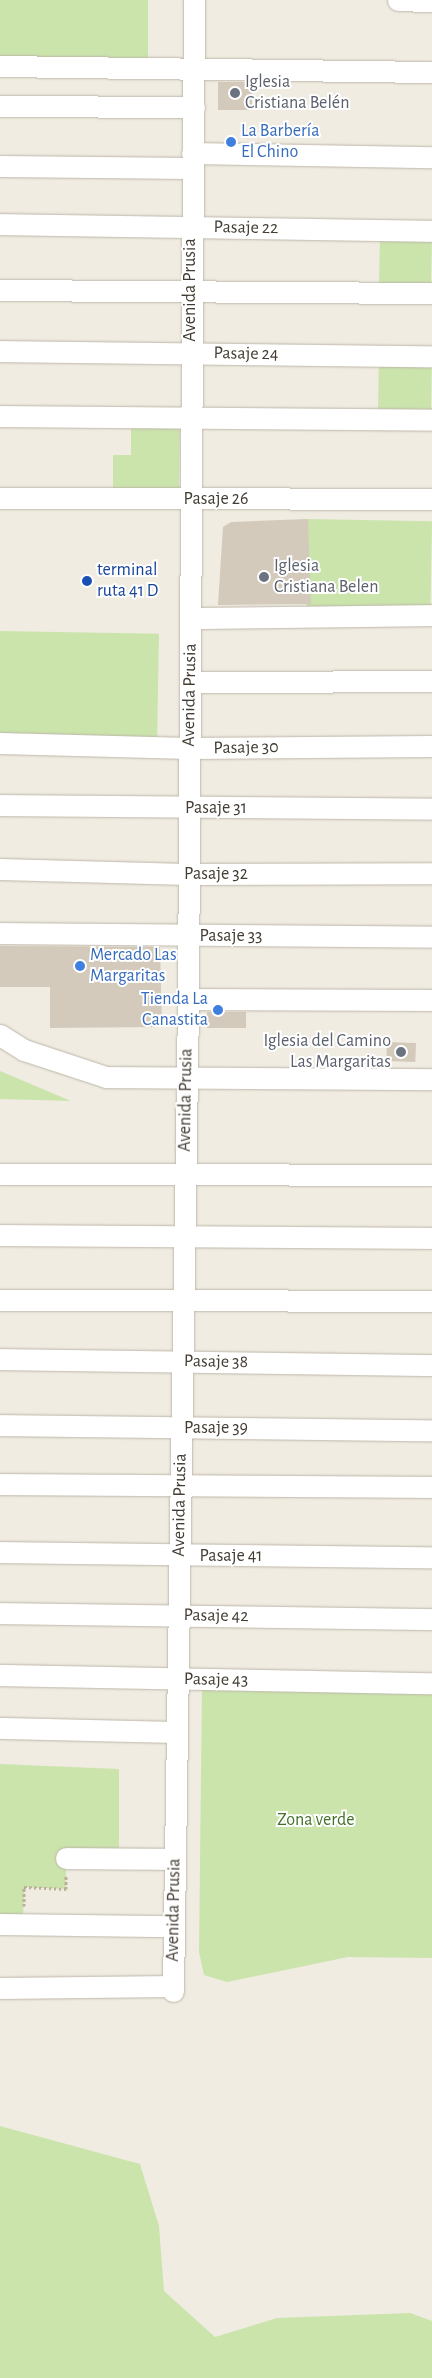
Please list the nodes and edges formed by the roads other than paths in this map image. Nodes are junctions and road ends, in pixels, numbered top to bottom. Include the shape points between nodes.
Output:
1 (194, 0) edge
2 (398, 0) edge
3 (432, 1) edge
4 (0, 66) edge
5 (195, 68) junction
6 (432, 72) edge
7 (0, 106) edge
8 (194, 107) junction
9 (432, 157) edge
10 (192, 161) junction
11 (0, 166) edge
12 (0, 224) edge
13 (190, 227) junction
14 (432, 231) edge
15 (0, 290) edge
16 (190, 292) junction
17 (432, 293) edge
18 (0, 351) edge
19 (190, 353) junction
20 (432, 356) edge
21 (0, 416) edge
22 (190, 418) junction
23 (432, 420) edge
24 (0, 498) edge
25 (190, 499) junction
26 (432, 499) edge
27 (432, 615) edge
28 (191, 618) junction
29 (432, 681) edge
30 (190, 682) junction
31 (0, 743) edge
32 (432, 746) edge
33 (188, 748) junction
34 (0, 805) edge
35 (188, 808) junction
36 (432, 809) edge
37 (0, 869) edge
38 (432, 873) edge
39 (187, 874) junction
40 (0, 933) edge
41 (188, 936) junction
42 (432, 937) edge
43 (188, 999) junction
44 (432, 1000) edge
45 (0, 1035) edge
46 (186, 1077) junction
47 (432, 1079) edge
48 (0, 1174) edge
49 (184, 1175) junction
50 (432, 1175) edge
51 (0, 1235) edge
52 (184, 1236) junction
53 (432, 1238) edge
54 (0, 1300) edge
55 (183, 1301) junction
56 (432, 1301) edge
57 (0, 1359) edge
58 (182, 1362) junction
59 (432, 1365) edge
60 (0, 1425) edge
61 (181, 1428) junction
62 (432, 1430) edge
63 (0, 1484) edge
64 (180, 1485) junction
65 (432, 1487) edge
66 (0, 1552) edge
67 (179, 1556) junction
68 (432, 1558) edge
69 (0, 1613) edge
70 (178, 1616) junction
71 (432, 1619) edge
72 (0, 1675) edge
73 (177, 1679) junction
74 (432, 1683) edge
75 (0, 1728) edge
76 (176, 1732) junction
77 (66, 1858) road end
78 (174, 1859) junction
79 (0, 1924) edge
80 (174, 1926) junction
81 (0, 1988) edge

1 - 5 street, Avenida Prusia
2 - 3 street
4 - 5 street
5 - 6 street
5 - 8 street, Avenida Prusia
7 - 8 street
8 - 10 street, Avenida Prusia
9 - 10 street
10 - 11 street
10 - 13 street, Avenida Prusia
12 - 13 street, Pasaje 22
13 - 14 street, Pasaje 22
13 - 16 street, Avenida Prusia
15 - 16 street
16 - 17 street
16 - 19 street, Avenida Prusia
18 - 19 street, Pasaje 24
19 - 20 street, Pasaje 24
19 - 22 street, Avenida Prusia
21 - 22 street
22 - 23 street
22 - 25 street, Avenida Prusia
24 - 25 street, Pasaje 26
25 - 26 street, Pasaje 26
25 - 28 street, Avenida Prusia
27 - 28 street
28 - 30 street, Avenida Prusia
29 - 30 street
30 - 33 street, Avenida Prusia
31 - 33 street, Pasaje 30
32 - 33 street, Pasaje 30
33 - 35 street, Avenida Prusia
34 - 35 street, Pasaje 31
35 - 36 street, Pasaje 31
35 - 39 street, Avenida Prusia
37 - 39 street, Pasaje 32
38 - 39 street, Pasaje 32
39 - 41 street, Avenida Prusia
40 - 41 street, Pasaje 33
41 - 42 street, Pasaje 33
41 - 43 street, Avenida Prusia
43 - 44 street
43 - 46 street, Avenida Prusia
45 - 46 street via 24,1050 106,1078
46 - 47 street
46 - 49 street, Avenida Prusia
48 - 49 street
49 - 50 street
49 - 52 street, Avenida Prusia
51 - 52 street
52 - 53 street
52 - 55 street, Avenida Prusia
54 - 55 street
55 - 56 street
55 - 58 street, Avenida Prusia
57 - 58 street, Pasaje 38
58 - 59 street, Pasaje 38
58 - 61 street, Avenida Prusia
60 - 61 street, Pasaje 39
61 - 62 street, Pasaje 39
61 - 64 street, Avenida Prusia
63 - 64 street
64 - 65 street
64 - 67 street, Avenida Prusia
66 - 67 street, Pasaje 41
67 - 68 street, Pasaje 41
67 - 70 street, Avenida Prusia
69 - 70 street, Pasaje 42
70 - 71 street, Pasaje 42
70 - 73 street, Avenida Prusia
72 - 73 street, Pasaje 43
73 - 74 street, Pasaje 43
73 - 76 street, Avenida Prusia
75 - 76 street
76 - 78 street, Avenida Prusia
77 - 78 street
78 - 80 street, Avenida Prusia
79 - 80 street
80 - 81 street, Avenida Prusia via 173,1988

